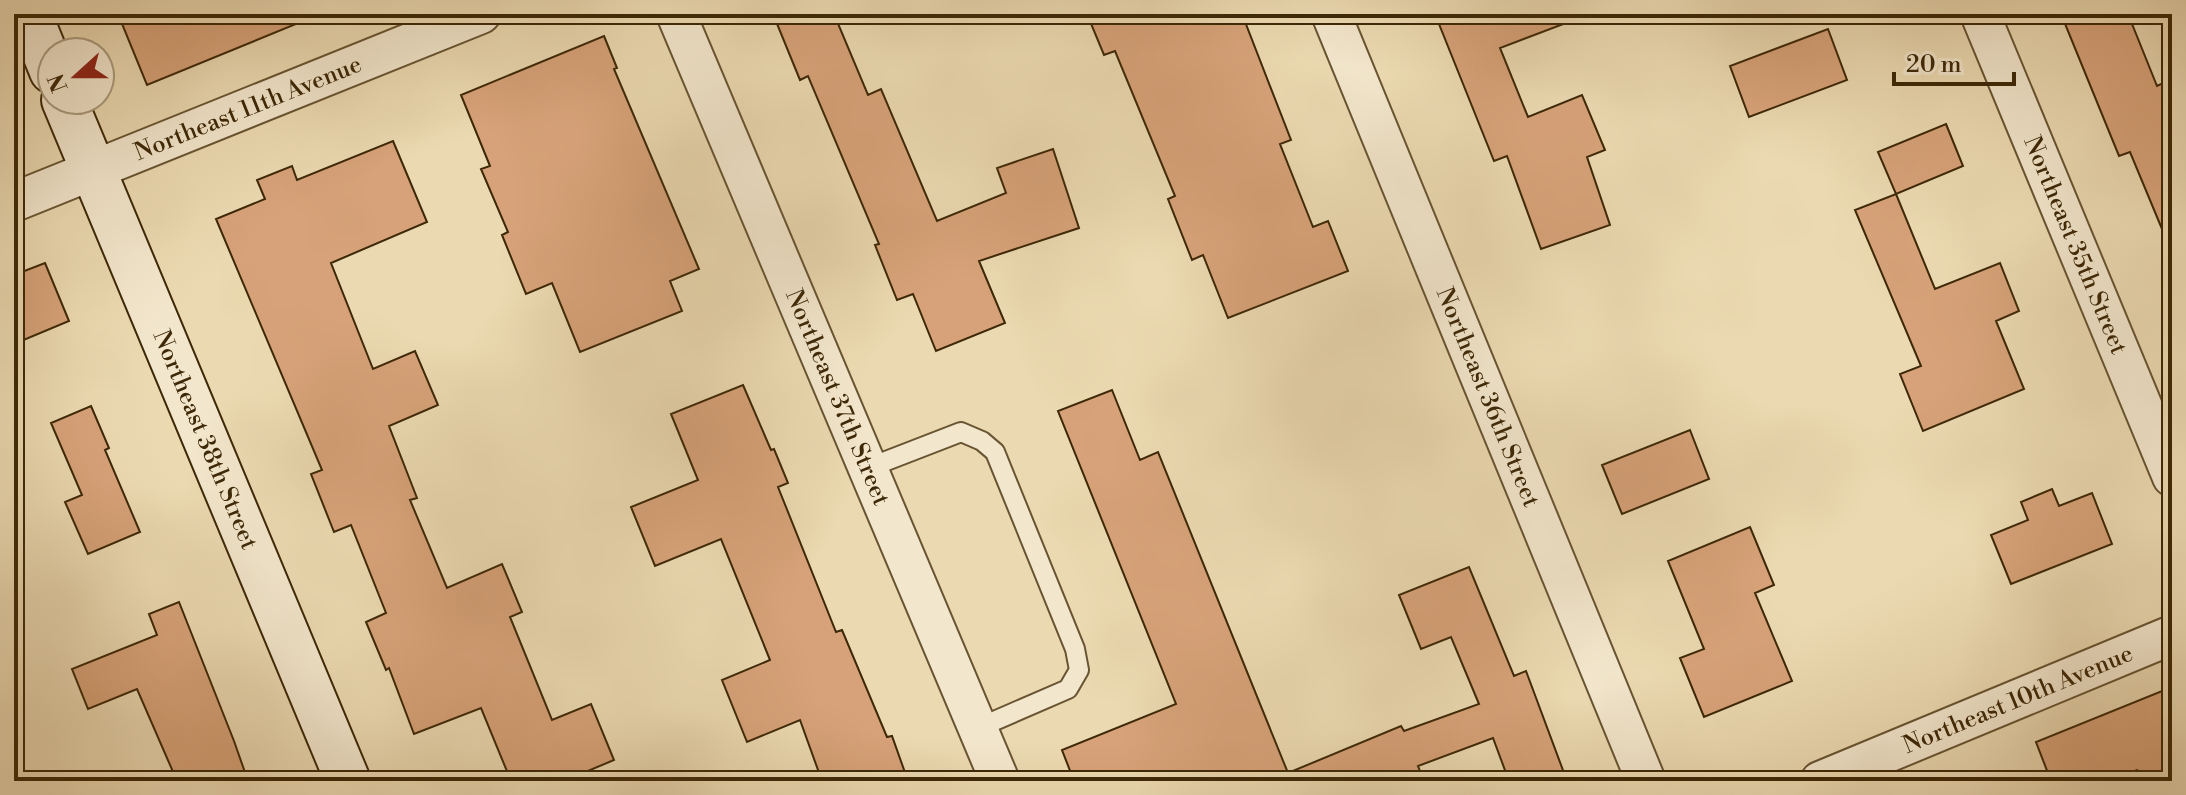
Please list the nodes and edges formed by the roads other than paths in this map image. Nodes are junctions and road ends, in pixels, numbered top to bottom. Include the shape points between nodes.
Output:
1 (29, 14) edge
2 (481, 14) edge
3 (676, 14) edge
4 (1331, 14) edge
5 (1980, 14) edge
6 (38, 36) edge
7 (70, 116) edge
8 (92, 171) junction
9 (14, 202) edge
10 (868, 468) junction
11 (2172, 477) edge
12 (2172, 635) edge
13 (978, 728) junction
14 (348, 781) edge
15 (1000, 781) edge
16 (1646, 781) edge
17 (1820, 781) edge

1 - 6 street
2 - 8 street, Northeast 11th Avenue
3 - 10 street, Northeast 37th Street
4 - 16 street, Northeast 36th Street
5 - 11 street, Northeast 35th Street
7 - 8 street, Northeast 38th Street
8 - 9 street, Northeast 11th Avenue
8 - 14 street, Northeast 38th Street
10 - 13 street, Northeast 37th Street
10 - 13 lane via 961,432 995,452 1079,670 1068,689
12 - 17 street, Northeast 10th Avenue
13 - 15 street, Northeast 37th Street

